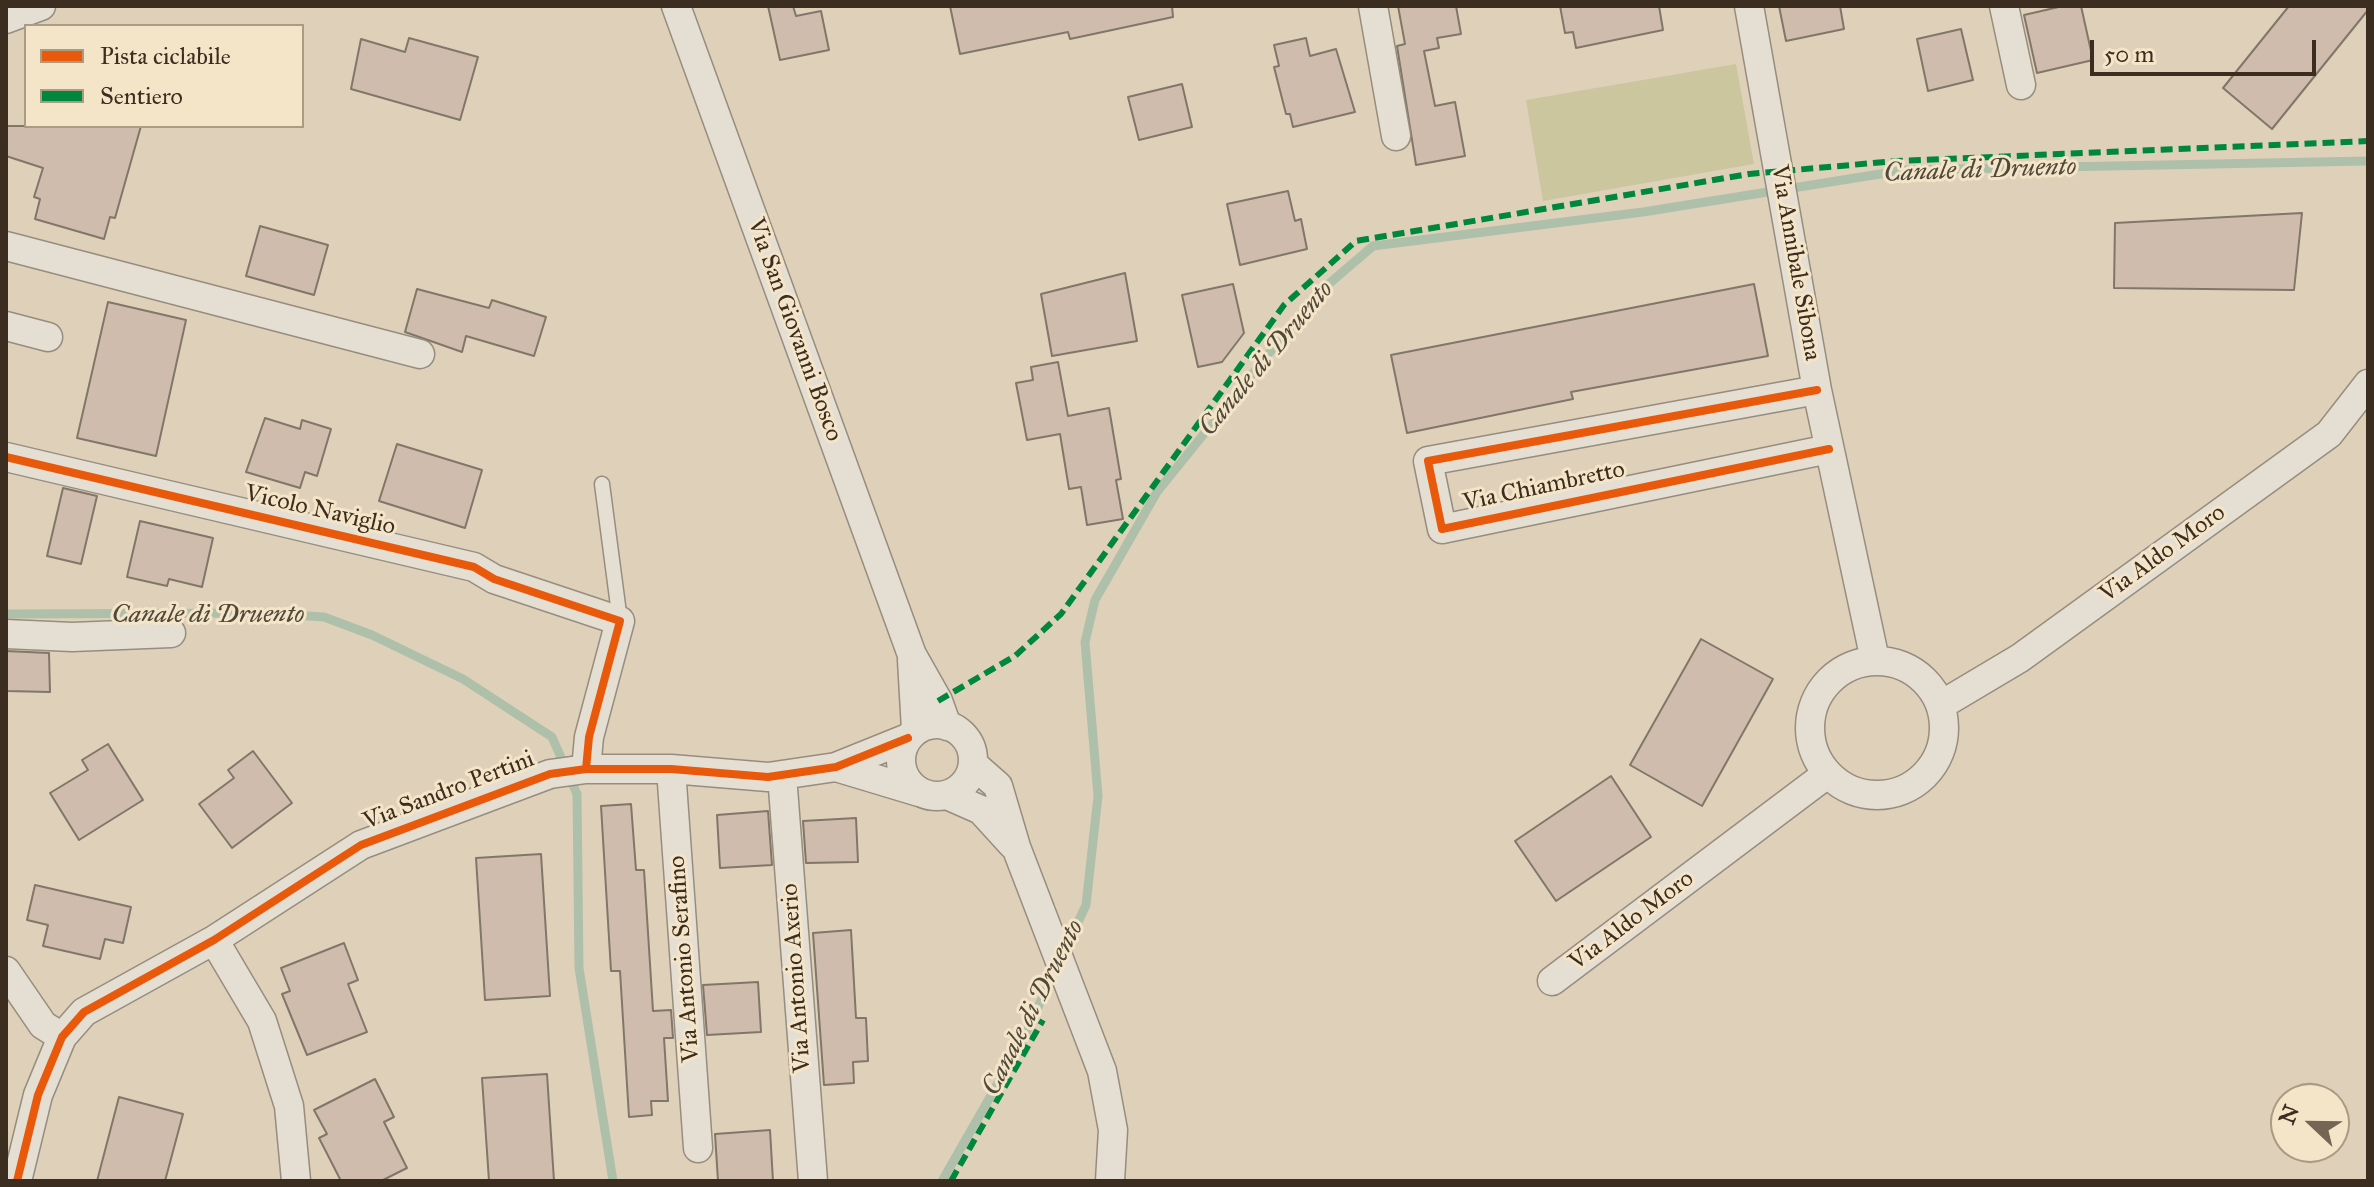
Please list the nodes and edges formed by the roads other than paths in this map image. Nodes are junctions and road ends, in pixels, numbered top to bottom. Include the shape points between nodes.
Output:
1 (41, 6) edge
2 (676, 6) edge
3 (1373, 6) edge
4 (1749, 6) edge
5 (2004, 6) edge
6 (6, 19) edge
7 (2021, 85) dead end
8 (1396, 136) dead end
9 (6, 246) edge
10 (6, 326) edge
11 (48, 337) dead end
12 (420, 354) dead end
13 (2368, 384) edge
14 (1817, 390) junction
15 (1829, 449) junction
16 (6, 457) edge
17 (602, 484) dead end
18 (620, 621) junction
19 (171, 633) dead end
20 (6, 634) edge
21 (912, 655) junction
22 (1875, 660) junction
23 (1941, 705) junction
24 (947, 726) junction
25 (912, 734) junction
26 (973, 764) junction
27 (836, 767) junction
28 (671, 769) junction
29 (582, 770) junction
30 (1827, 774) junction
31 (782, 775) junction
32 (933, 794) junction
33 (1016, 847) junction
34 (214, 940) junction
35 (6, 971) edge
36 (1552, 981) dead end
37 (62, 1037) junction
38 (698, 1148) dead end
39 (17, 1181) edge
40 (296, 1181) edge
41 (813, 1181) edge
42 (1110, 1181) edge

1 - 6 street
2 - 21 street, Via San Giovanni Bosco
3 - 8 street
4 - 14 street, Via Annibale Sibona
5 - 7 street
9 - 12 street
10 - 11 street
13 - 23 street, Via Aldo Moro via 2329,434 2020,658
14 - 15 street, Via Annibale Sibona
14 - 15 street, Via Chiambretto via 1428,461 1442,529
15 - 22 street, Via Annibale Sibona
16 - 18 street, Vicolo Naviglio via 474,567 494,579
17 - 18 lane
18 - 29 street
19 - 20 street
21 - 24 street, Via San Giovanni Bosco
21 - 25 street, Via San Giovanni Bosco
22 - 23 street via 1916,672
22 - 30 street via 1839,672 1815,702 1810,739
23 - 30 street via 1945,732 1939,757 1923,779 1900,792 1874,796 1848,790
24 - 25 street via 936,724
24 - 26 street via 965,737
25 - 27 street, Via Sandro Pertini
25 - 32 street via 900,762 909,784
26 - 32 street via 965,783
26 - 33 street via 998,786
27 - 31 street, Via Sandro Pertini
27 - 32 street, Via Sandro Pertini
28 - 29 street, Via Sandro Pertini
28 - 31 street, Via Sandro Pertini
28 - 38 street, Via Antonio Serafino
29 - 34 street, Via Sandro Pertini via 550,774 361,845
30 - 36 street, Via Aldo Moro
31 - 41 street, Via Antonio Axerio
32 - 33 street, Via Sandro Pertini via 981,810
33 - 42 street via 1102,1071 1113,1130
34 - 37 street, Via Sandro Pertini via 84,1012
34 - 40 street via 262,1021 289,1106
35 - 37 street via 43,1025
37 - 39 street, Via Sandro Pertini via 38,1095

